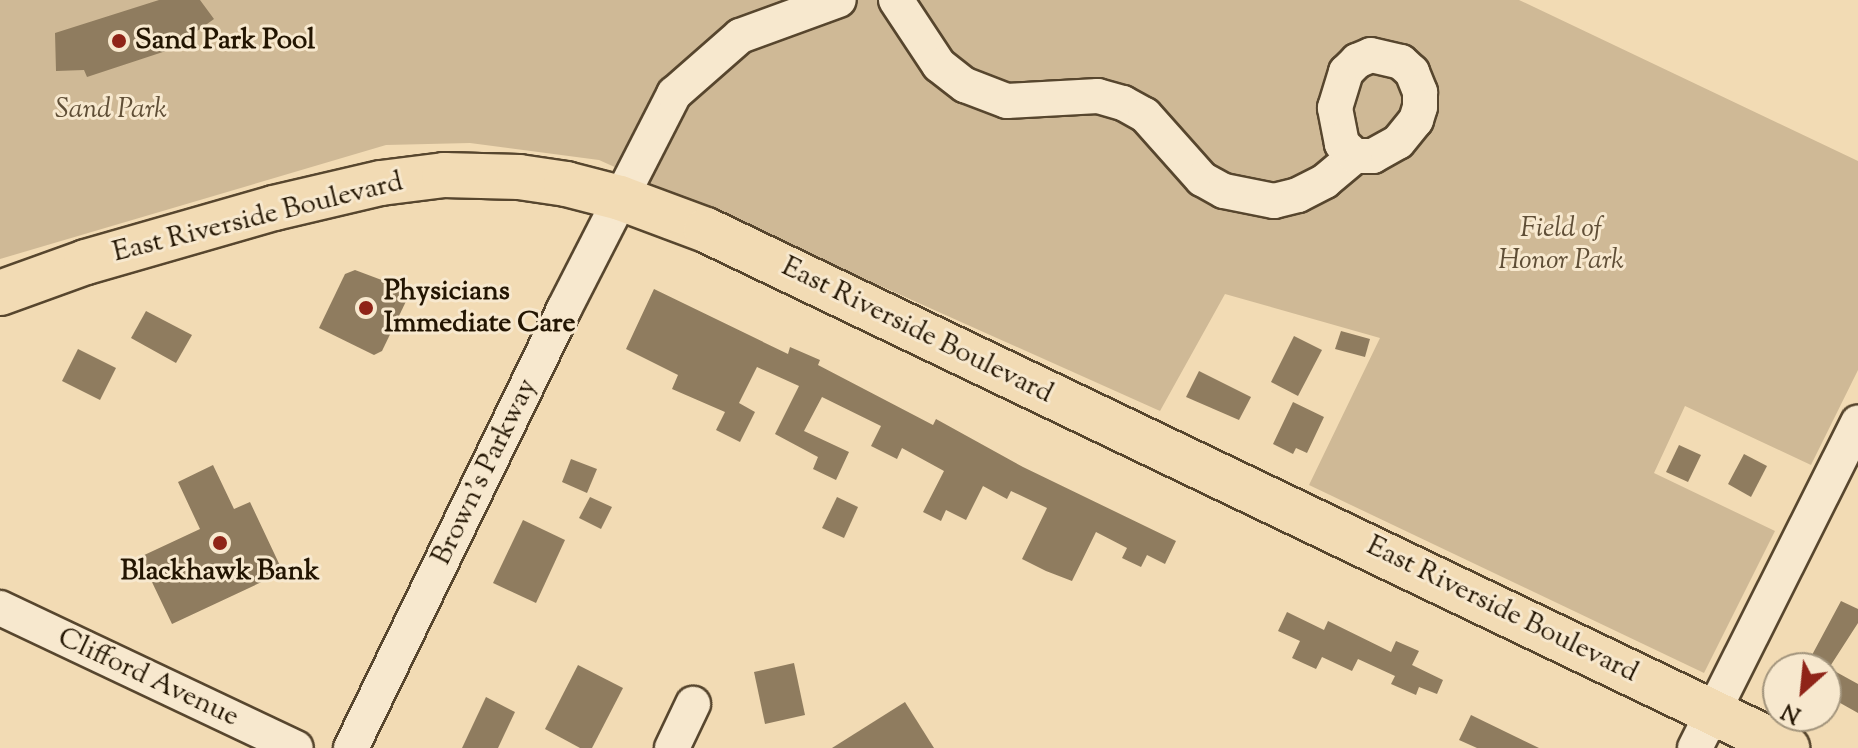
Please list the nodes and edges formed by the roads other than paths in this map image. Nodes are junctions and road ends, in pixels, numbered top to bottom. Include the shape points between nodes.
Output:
1 (839, 0) edge
2 (896, 0) edge
3 (1355, 156) dead end
4 (620, 198) junction
5 (0, 293) edge
6 (1858, 422) edge
7 (0, 608) edge
8 (693, 704) dead end
9 (1704, 730) edge
10 (296, 748) edge
11 (351, 748) edge
12 (672, 748) edge
13 (1787, 748) edge

1 - 4 street, Brown's Parkway via 740,36 674,94
2 - 3 street via 939,65 965,85 1007,101 1098,96 1123,103 1145,115 1202,179 1224,191 1246,198 1286,198 1325,181
4 - 5 main road, East Riverside Boulevard via 519,177 444,175 381,183 101,258
4 - 9 main road, East Riverside Boulevard via 706,230
4 - 11 street, Brown's Parkway
6 - 9 street
7 - 10 street, Clifford Avenue
8 - 12 street
9 - 13 main road, East Riverside Boulevard

